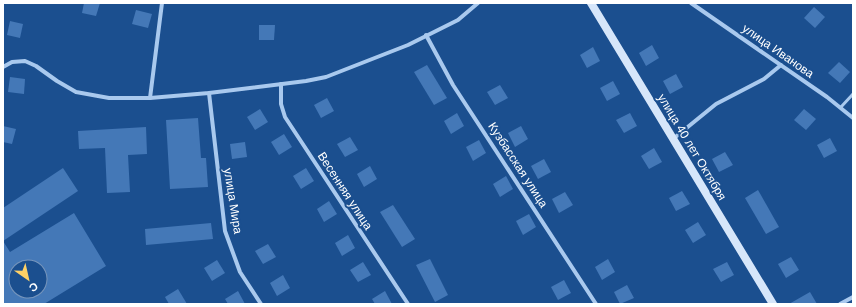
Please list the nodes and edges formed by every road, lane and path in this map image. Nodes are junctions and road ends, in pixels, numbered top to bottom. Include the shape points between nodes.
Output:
1 (162, 3) edge
2 (478, 3) edge
3 (591, 3) edge
4 (691, 3) edge
5 (426, 35) junction
6 (781, 65) junction
7 (3, 67) edge
8 (281, 84) junction
9 (209, 93) junction
10 (853, 94) edge
11 (150, 98) junction
12 (841, 107) junction
13 (853, 118) edge
14 (673, 140) junction
15 (853, 297) edge
16 (261, 304) edge
17 (408, 304) edge
18 (596, 304) edge
19 (773, 304) edge
20 (840, 304) edge

1 - 11 street
2 - 5 street via 458,20
3 - 14 street, улица 40 лет Октября
4 - 6 street, улица Иванова
5 - 8 street via 366,63 326,77
5 - 18 street, Кузбасская улица via 453,84
6 - 12 street, улица Иванова
6 - 14 street via 764,79 716,104
7 - 11 street via 12,62 25,61 76,92 109,98
8 - 9 street
8 - 17 street, Весенняя улица via 281,104 285,117
9 - 11 street
9 - 16 street, улица Мира via 225,231 240,272
10 - 12 lane
12 - 13 street, улица Иванова
14 - 19 street, улица 40 лет Октября
15 - 20 street

